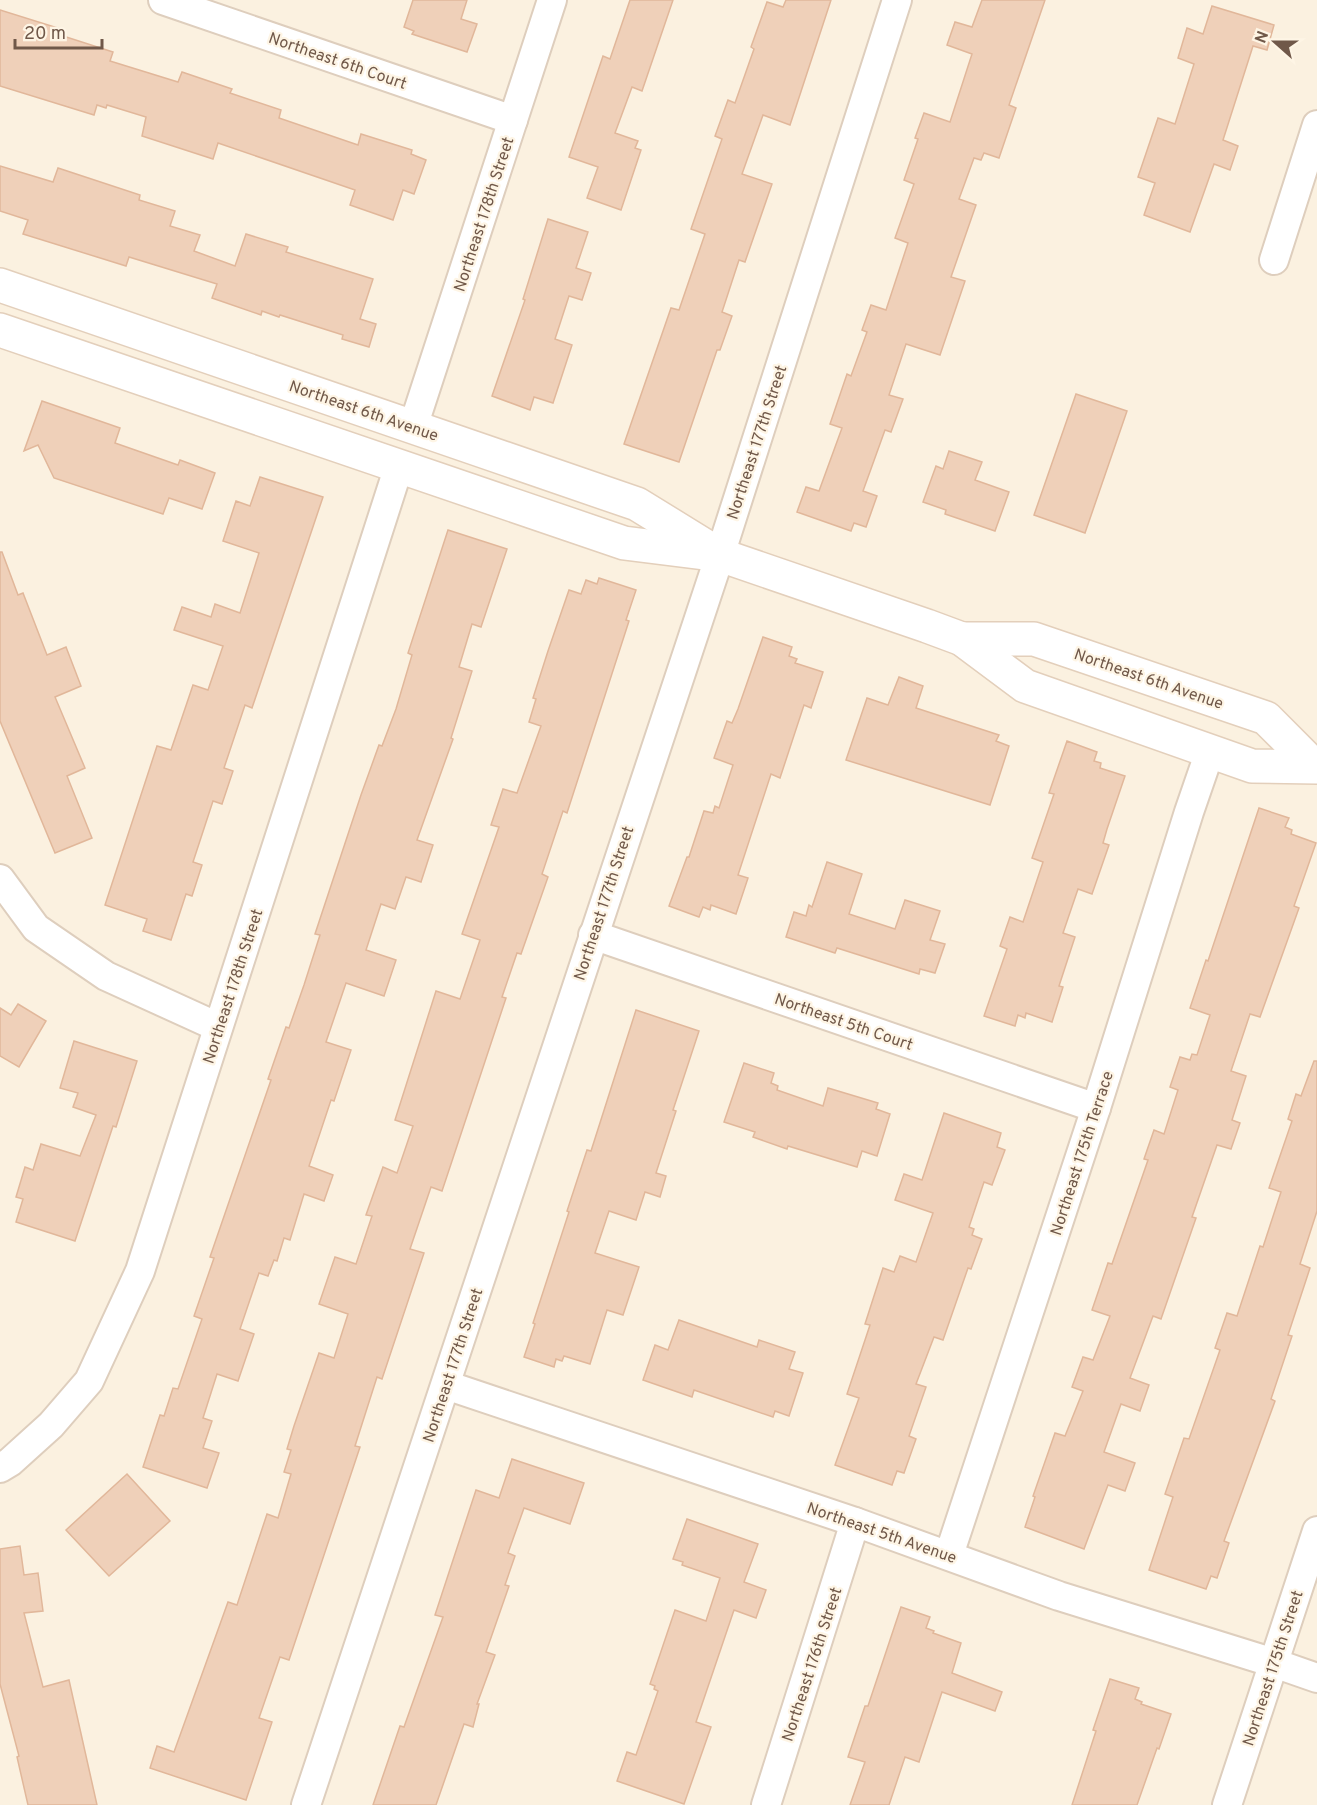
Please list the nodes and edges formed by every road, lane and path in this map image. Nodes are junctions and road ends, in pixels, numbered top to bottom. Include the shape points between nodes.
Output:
1 (163, 0) edge
2 (552, 0) edge
3 (897, 0) edge
4 (206, 7) edge
5 (513, 120) junction
6 (1317, 126) edge
7 (1274, 260) dead end
8 (0, 285) edge
9 (0, 330) edge
10 (413, 427) junction
11 (399, 466) junction
12 (720, 555) junction
13 (962, 639) junction
14 (1210, 751) junction
15 (1316, 767) edge
16 (0, 879) edge
17 (593, 934) junction
18 (218, 1027) junction
19 (1096, 1108) junction
20 (446, 1384) junction
21 (0, 1468) edge
22 (855, 1522) junction
23 (1317, 1532) edge
24 (950, 1555) junction
25 (1274, 1663) junction
26 (1317, 1678) edge
27 (306, 1805) edge
28 (766, 1805) edge
29 (1227, 1805) edge

1 - 4 street, Northeast 6th Court
2 - 5 street, Northeast 178th Street
3 - 12 street, Northeast 177th Street
4 - 5 street, Northeast 6th Court
5 - 10 street, Northeast 178th Street
6 - 7 street
8 - 10 main road, Northeast 6th Avenue
9 - 11 main road, Northeast 6th Avenue
10 - 12 main road, Northeast 6th Avenue via 637,504
11 - 12 main road, Northeast 6th Avenue via 624,543
11 - 18 street, Northeast 178th Street
12 - 13 main road, Northeast 6th Avenue
12 - 17 street, Northeast 177th Street
13 - 14 main road, Northeast 6th Avenue via 1025,686
13 - 15 main road, Northeast 6th Avenue via 1034,639 1266,718
14 - 15 main road, Northeast 6th Avenue via 1252,766
14 - 19 street, Northeast 175th Terrace
16 - 18 street via 36,928 106,976
17 - 19 street, Northeast 5th Court
17 - 20 street, Northeast 177th Street
18 - 21 street, Northeast 178th Street via 140,1271 88,1381 51,1425
19 - 24 street, Northeast 175th Terrace
20 - 22 street, Northeast 5th Avenue
20 - 27 street, Northeast 177th Street
22 - 24 street, Northeast 5th Avenue
22 - 28 street, Northeast 176th Street
23 - 25 street, Northeast 175th Street
24 - 25 street, Northeast 5th Avenue via 1059,1596
25 - 26 street, Northeast 5th Avenue
25 - 29 street, Northeast 175th Street

